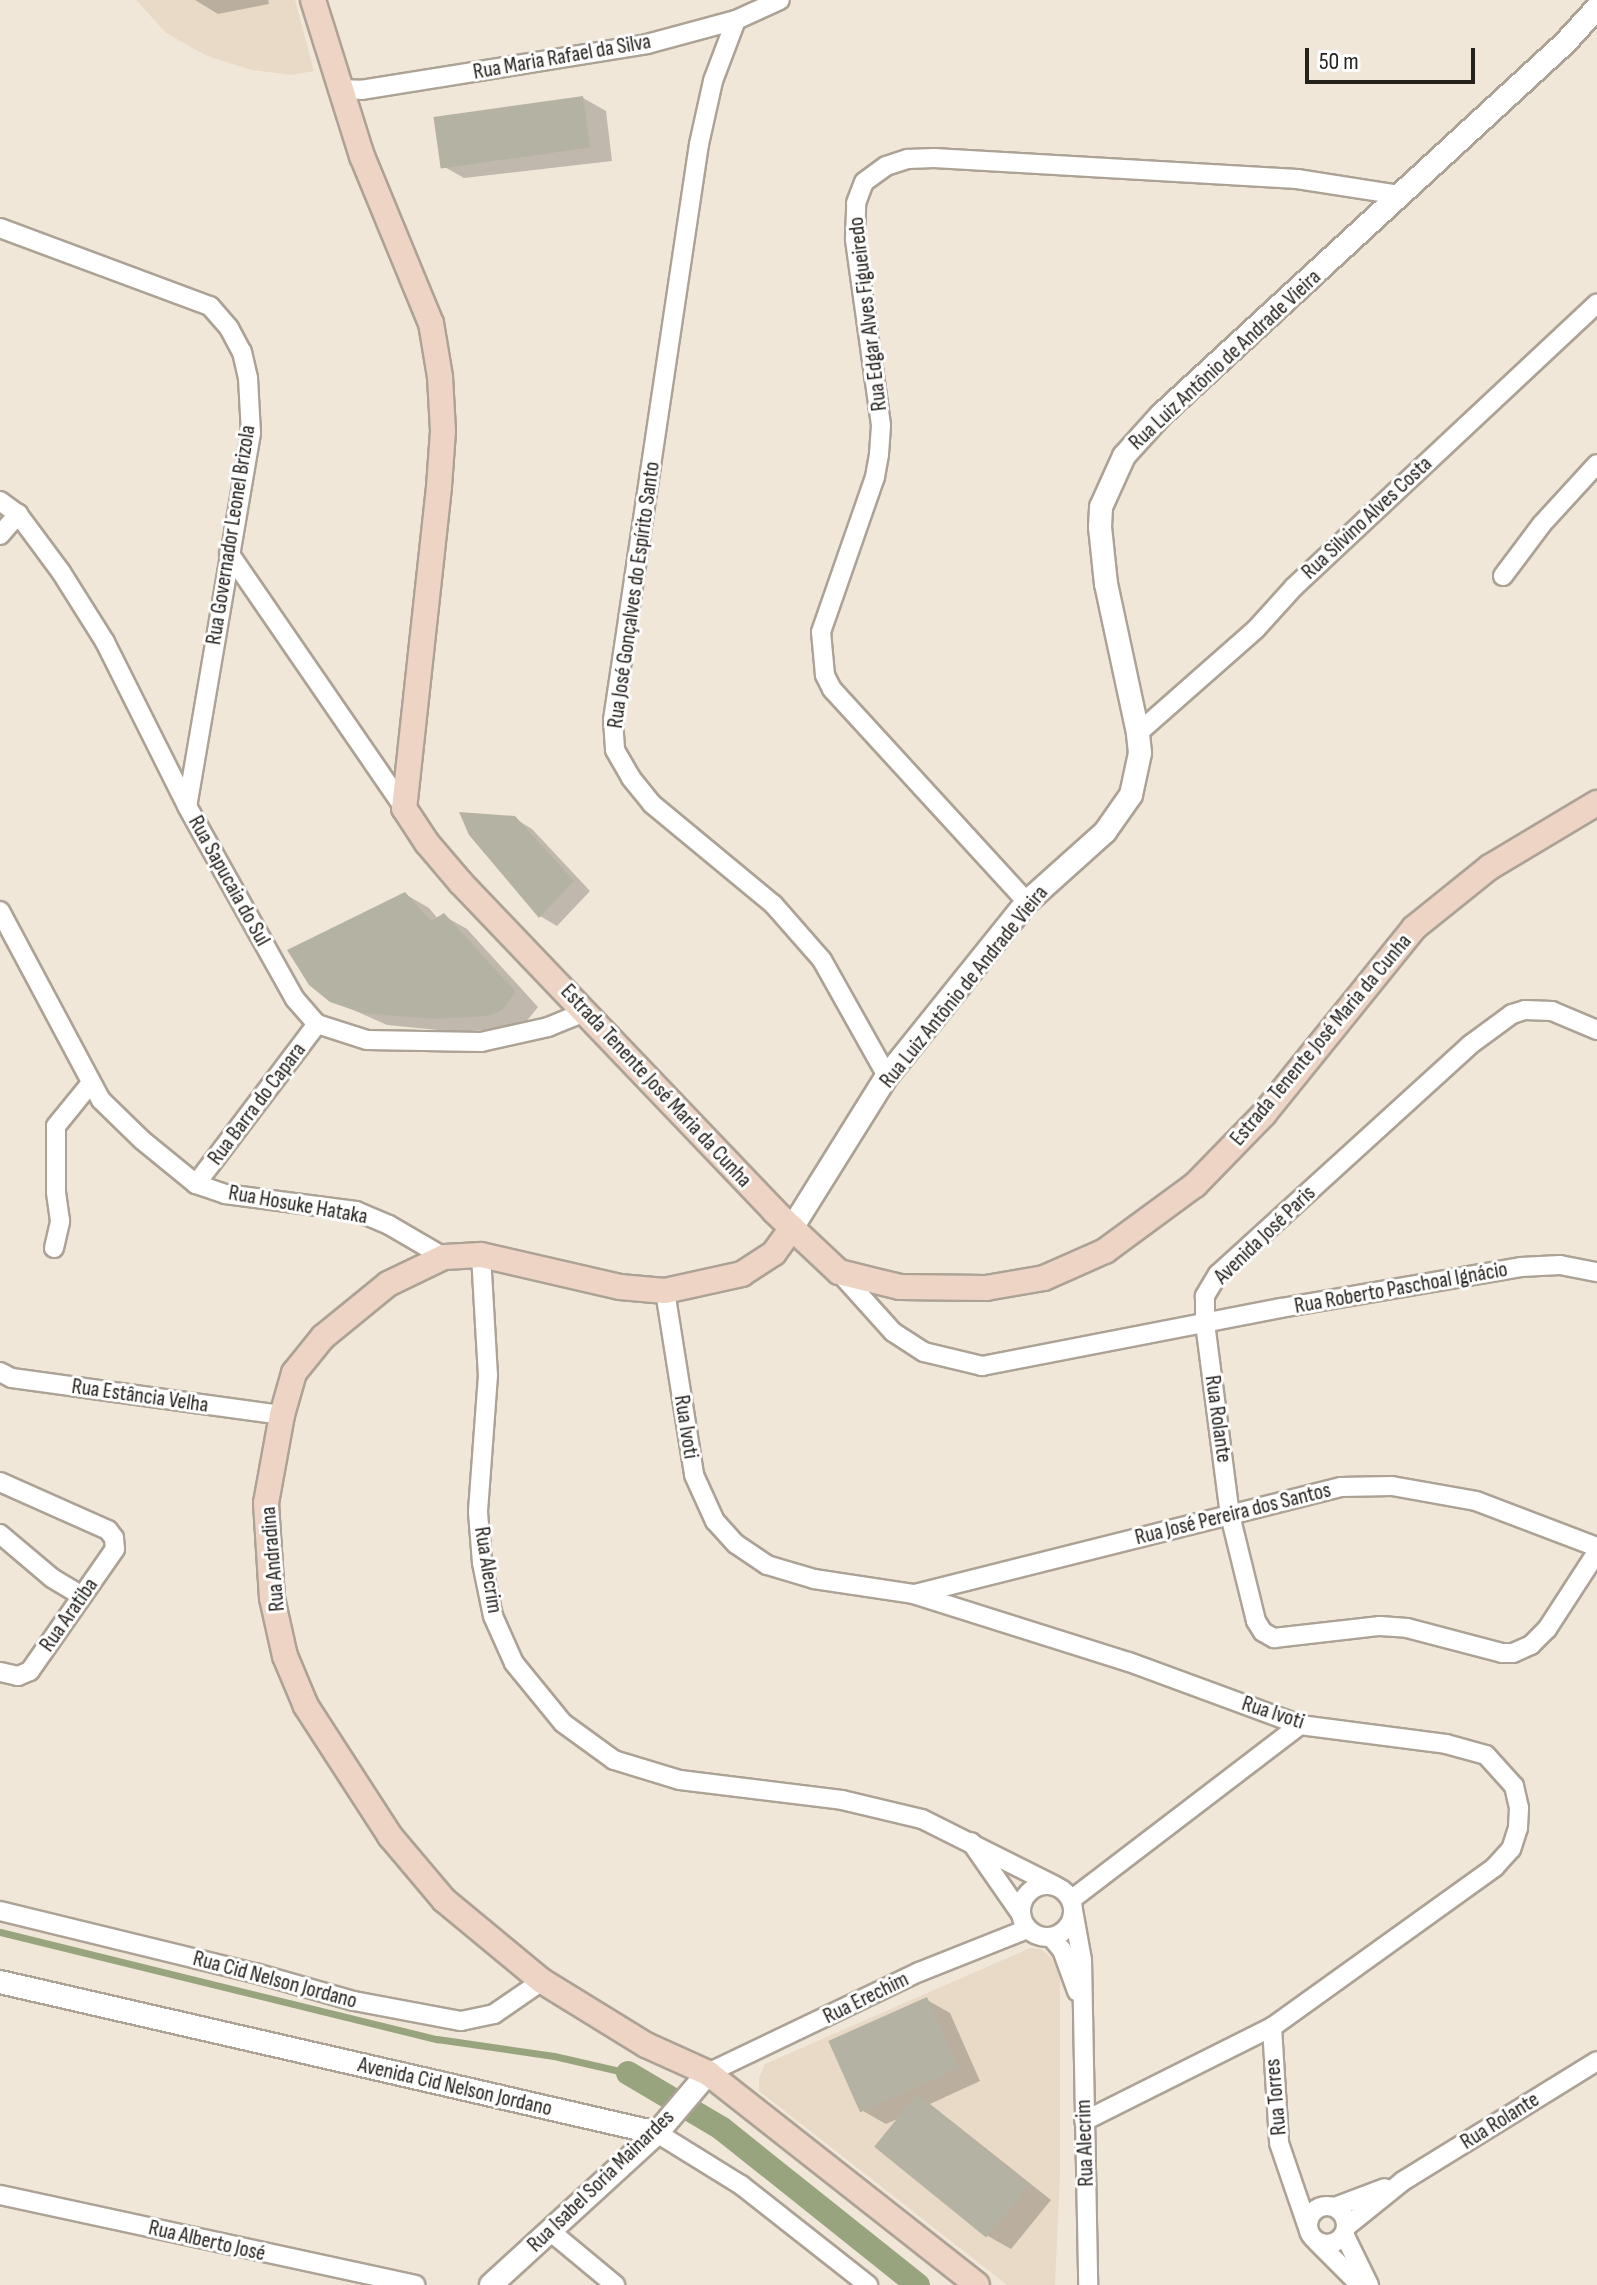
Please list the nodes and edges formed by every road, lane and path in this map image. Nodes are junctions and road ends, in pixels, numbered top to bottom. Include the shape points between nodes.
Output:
1 (313, 0) edge
2 (780, 0) edge
3 (1597, 8) edge
4 (736, 20) junction
5 (338, 89) junction
6 (1399, 195) junction
7 (0, 228) edge
8 (1597, 303) edge
9 (1597, 464) edge
10 (0, 501) edge
11 (18, 514) junction
12 (0, 535) edge
13 (229, 553) junction
14 (1503, 576) dead end
15 (1138, 733) junction
16 (1597, 803) edge
17 (187, 806) junction
18 (404, 808) junction
19 (1027, 902) junction
20 (0, 911) edge
21 (587, 1011) junction
22 (317, 1024) junction
23 (1597, 1030) edge
24 (887, 1076) junction
25 (91, 1083) junction
26 (196, 1184) junction
27 (792, 1228) junction
28 (54, 1248) dead end
29 (481, 1255) junction
30 (444, 1257) junction
31 (839, 1272) junction
32 (1597, 1272) edge
33 (665, 1291) junction
34 (1205, 1323) junction
35 (0, 1372) edge
36 (282, 1415) junction
37 (0, 1482) edge
38 (1230, 1515) junction
39 (0, 1534) edge
40 (1597, 1550) edge
41 (913, 1594) junction
42 (82, 1596) junction
43 (0, 1672) edge
44 (1300, 1725) junction
45 (969, 1840) junction
46 (1054, 1885) junction
47 (1072, 1905) junction
48 (0, 1911) edge
49 (1024, 1921) junction
50 (1051, 1937) junction
51 (542, 1981) junction
52 (0, 1982) edge
53 (1080, 2001) junction
54 (1272, 2027) junction
55 (1597, 2061) edge
56 (708, 2073) junction
57 (1084, 2121) junction
58 (664, 2125) junction
59 (1288, 2166) junction
60 (1403, 2181) junction
61 (0, 2195) edge
62 (1332, 2206) junction
63 (1345, 2230) junction
64 (550, 2231) junction
65 (1312, 2234) junction
66 (415, 2285) edge
67 (491, 2285) edge
68 (615, 2285) edge
69 (868, 2285) edge
70 (977, 2285) edge
71 (1088, 2285) edge
72 (1360, 2285) edge
73 (1369, 2285) edge

1 - 5 main road
2 - 4 street, Rua Maria Rafael da Silva
3 - 6 street, Rua Luiz Antônio de Andrade Vieira
4 - 5 street, Rua Maria Rafael da Silva via 647,44 361,90
4 - 24 street, Rua José Gonçalves do Espírito Santo via 713,81 699,144 613,720 615,750 652,804 773,904 822,960
5 - 18 main road via 431,323 440,377 439,487
6 - 15 street, Rua Luiz Antônio de Andrade Vieira via 1161,415 1124,456 1109,484 1100,527 1106,584
6 - 19 street, Rua Edgar Alves Figueiredo via 1297,179 934,158 886,166 864,182 856,203 855,239 881,425 879,454 821,632 825,675 832,689
7 - 13 street, Rua Governador Leonel Brizola via 210,306 229,328 248,378 251,433
8 - 15 street, Rua Silvino Alves Costa via 1294,587 1256,629
9 - 14 street
10 - 11 street, Rua Sapucaia do Sul
11 - 12 street
11 - 17 street, Rua Sapucaia do Sul via 105,642
13 - 17 street, Rua Governador Leonel Brizola
13 - 18 street
15 - 19 street, Rua Luiz Antônio de Andrade Vieira via 1140,753 1131,795 1105,832
16 - 31 main road, Estrada Tenente José Maria da Cunha via 1490,867 1414,928 1264,1114 1195,1185 1105,1251 1044,1278 986,1288 900,1287
17 - 22 street, Rua Sapucaia do Sul via 295,999
18 - 21 main road, Estrada Tenente José Maria da Cunha via 461,883
19 - 24 street, Rua Luiz Antônio de Andrade Vieira
20 - 25 street, Rua Hosuke Hataka
21 - 22 street via 548,1027 481,1042 367,1040
21 - 27 main road, Estrada Tenente José Maria da Cunha
22 - 26 street, Rua Barra do Capara
23 - 34 street, Avenida José Paris via 1552,1011 1512,1014 1218,1274 1205,1296
24 - 27 street, Rua Luiz Antônio de Andrade Vieira
25 - 26 street, Rua Hosuke Hataka via 123,1122
25 - 28 street via 56,1126 60,1221
26 - 30 street, Rua Hosuke Hataka via 225,1194 356,1211
27 - 31 main road, Estrada Tenente José Maria da Cunha
27 - 33 main road, Rua Andradina via 774,1253 742,1274
29 - 30 main road, Rua Andradina
29 - 33 main road, Rua Andradina via 620,1287
29 - 45 street, Rua Alecrim via 488,1375 478,1512 482,1563 493,1616 514,1663 563,1723 614,1760 680,1780 879,1807
30 - 36 main road, Rua Andradina via 388,1284 323,1337 294,1373
31 - 34 street via 893,1332 924,1352 982,1366
32 - 34 street, Rua Roberto Paschoal Ignácio via 1560,1265 1521,1267
33 - 41 street, Rua Ivoti via 694,1475 715,1521 767,1565 814,1579
34 - 38 street, Rua Rolante
35 - 36 street, Rua Estância Velha via 12,1378
36 - 51 main road, Rua Andradina via 266,1503 272,1598 285,1656 306,1706 390,1836 426,1880
37 - 42 street, Rua Aratiba via 108,1530 115,1549
38 - 40 street, Rua José Pereira dos Santos via 1341,1487 1392,1486 1476,1501
38 - 40 street, Rua Rolante via 1256,1621 1274,1638 1380,1626 1513,1653 1547,1629
38 - 41 street, Rua José Pereira dos Santos
39 - 42 street
41 - 44 street, Rua Ivoti via 1129,1662
42 - 43 street, Rua Aratiba via 26,1675
44 - 47 street
44 - 54 street, Rua Ivoti via 1446,1744 1486,1755 1514,1786 1518,1828 1511,1849 1495,1867
45 - 46 street, Rua Alecrim
45 - 49 street
46 - 47 street
46 - 49 street via 1030,1891
47 - 50 street via 1065,1930
47 - 53 street, Rua Alecrim via 1082,1960
48 - 51 street, Rua Cid Nelson Jordano via 354,2001 461,2021 494,2014
49 - 50 street via 1042,1937
49 - 56 street, Rua Erechim
50 - 53 street, Rua Alecrim via 1062,1950
51 - 56 main road, Rua Andradina via 646,2045
52 - 58 street, Avenida Cid Nelson Jordano
53 - 57 street, Rua Alecrim
54 - 57 street, Rua Ivoti
54 - 59 street, Rua Torres via 1279,2143
55 - 60 street, Rua Rolante
56 - 58 street, Rua Isabel Soria Mainardes
56 - 70 main road
57 - 71 street, Rua Alecrim
58 - 64 street, Rua Isabel Soria Mainardes
58 - 69 street, Avenida Cid Nelson Jordano
59 - 62 street, Rua Torres via 1313,2195
59 - 65 street, Rua Torres
60 - 62 street, Rua Rolante
60 - 63 street, Rua Rolante
61 - 66 street, Rua Alberto José
62 - 63 street via 1344,2216
62 - 65 street via 1311,2213
63 - 65 street via 1329,2244
63 - 73 street
64 - 67 street, Rua Isabel Soria Mainardes
64 - 68 street
65 - 72 street, Rua Torres

